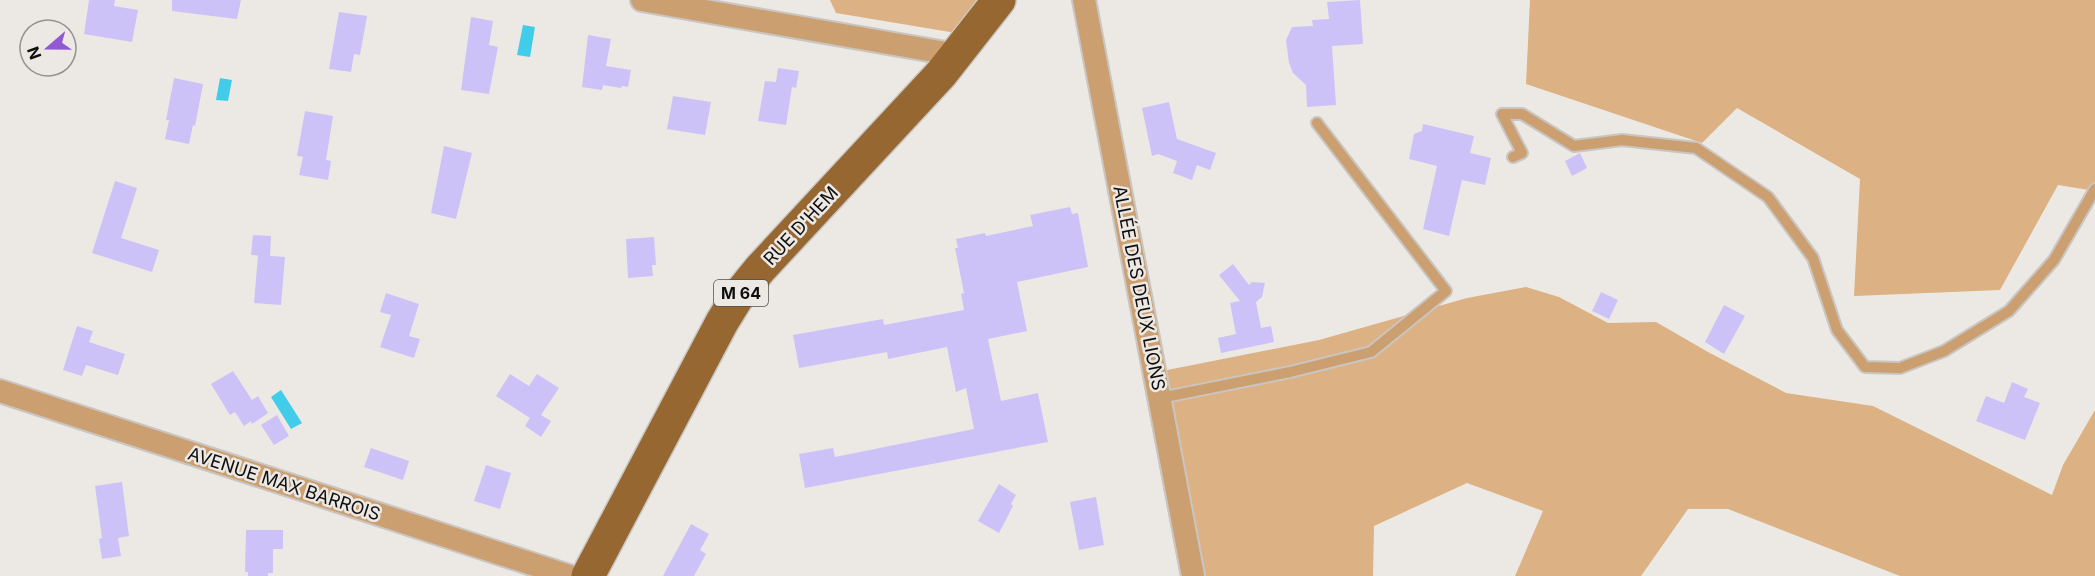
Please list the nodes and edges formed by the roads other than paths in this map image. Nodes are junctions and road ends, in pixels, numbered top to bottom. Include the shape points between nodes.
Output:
1 (642, 0) edge
2 (999, 0) edge
3 (1084, 0) edge
4 (957, 55) junction
5 (1317, 123) dead end
6 (1513, 157) dead end
7 (2095, 189) edge
8 (0, 391) edge
9 (1161, 398) junction
10 (569, 576) edge
11 (588, 576) edge
12 (1193, 576) edge

1 - 4 street
2 - 4 main road, M 64
3 - 9 street, ALLÉE DES DEUX LIONS
4 - 11 main road, RUE D'HEM / M 64 via 738,296
5 - 9 lane via 1446,291 1371,352
6 - 7 lane via 1522,153 1502,114 1522,114 1574,146 1622,140 1696,148 1768,197 1813,258 1837,330 1865,367 1900,368 1944,351 2009,311 2054,260
8 - 10 street, AVENUE MAX BARROIS
9 - 12 street, ALLÉE DES DEUX LIONS

